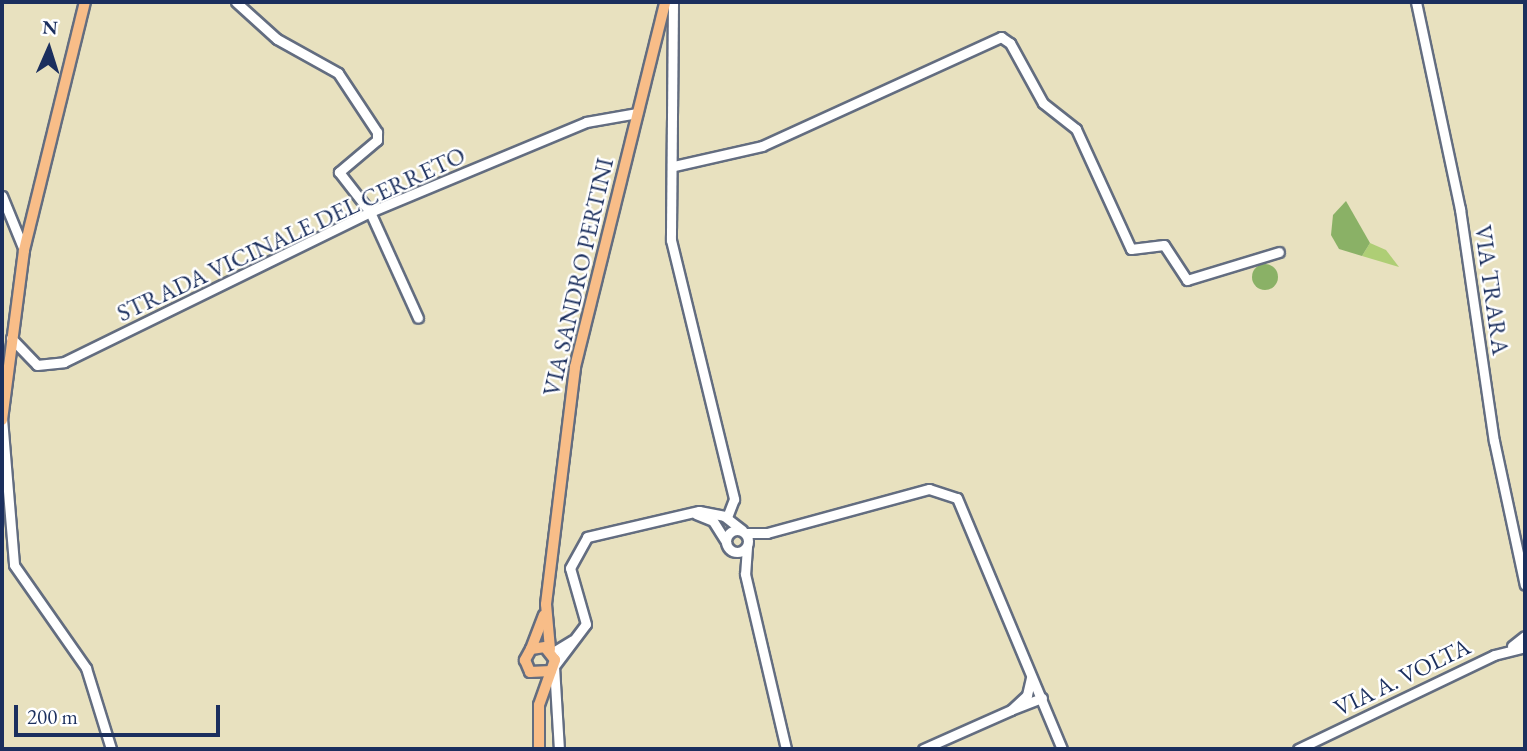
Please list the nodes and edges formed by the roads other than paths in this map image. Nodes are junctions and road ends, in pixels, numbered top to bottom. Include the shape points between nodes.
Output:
1 (85, 2) edge
2 (236, 2) edge
3 (665, 2) edge
4 (673, 2) edge
5 (1416, 2) edge
6 (637, 113) junction
7 (674, 166) junction
8 (2, 196) edge
9 (370, 212) junction
10 (24, 250) junction
11 (1279, 252) dead end
12 (418, 318) dead end
13 (11, 338) junction
14 (2, 419) edge
15 (688, 512) junction
16 (727, 517) junction
17 (743, 531) junction
18 (767, 533) junction
19 (726, 542) junction
20 (748, 546) junction
21 (733, 551) junction
22 (746, 574) junction
23 (1525, 585) edge
24 (546, 609) junction
25 (581, 635) junction
26 (1525, 636) edge
27 (1525, 647) edge
28 (531, 649) junction
29 (1507, 649) junction
30 (551, 651) junction
31 (553, 668) junction
32 (1030, 668) junction
33 (530, 672) junction
34 (1042, 698) junction
35 (1025, 704) junction
36 (539, 705) junction
37 (1054, 727) junction
38 (110, 749) edge
39 (538, 749) edge
40 (559, 749) edge
41 (786, 749) edge
42 (923, 749) edge
43 (1062, 749) edge
44 (1298, 749) edge

1 - 10 main road
2 - 9 street via 276,39 335,71 359,102 378,139 339,172
3 - 6 main road, VIA SANDRO PERTINI
4 - 7 street
5 - 23 street, VIA TRARA via 1461,209 1494,441
6 - 9 street, STRADA VICINALE DEL CERRETO via 573,127
6 - 24 main road, VIA SANDRO PERTINI via 575,367
7 - 11 street via 762,146 1001,37 1012,46 1041,101 1076,128 1131,248 1164,245 1185,280
7 - 16 street via 671,240 734,499
8 - 10 street
9 - 12 street
9 - 13 street, STRADA VICINALE DEL CERRETO via 64,362 37,365
10 - 13 main road
13 - 14 main road
14 - 38 street via 14,565 88,672
15 - 16 street
15 - 19 street via 713,521
15 - 25 street via 584,539 570,568 586,607
16 - 17 street
17 - 18 street
17 - 19 street via 730,532
17 - 20 street
18 - 20 street
18 - 32 street via 925,490 950,493 965,508
19 - 21 street
20 - 21 street
20 - 22 street
21 - 22 street
22 - 41 street
24 - 28 main road
24 - 30 main road, VIA SANDRO PERTINI
25 - 30 street
25 - 31 street
26 - 29 street
27 - 29 street, VIA A. VOLTA
28 - 30 main road
28 - 33 main road via 525,660
29 - 44 street, VIA A. VOLTA
30 - 31 main road, VIA SANDRO PERTINI
31 - 33 main road
31 - 36 main road, VIA SANDRO PERTINI
31 - 40 street
32 - 34 street
32 - 35 street
33 - 36 main road
34 - 35 street
34 - 37 street
35 - 37 street
35 - 42 street
36 - 39 main road, VIA SANDRO PERTINI
37 - 43 street

